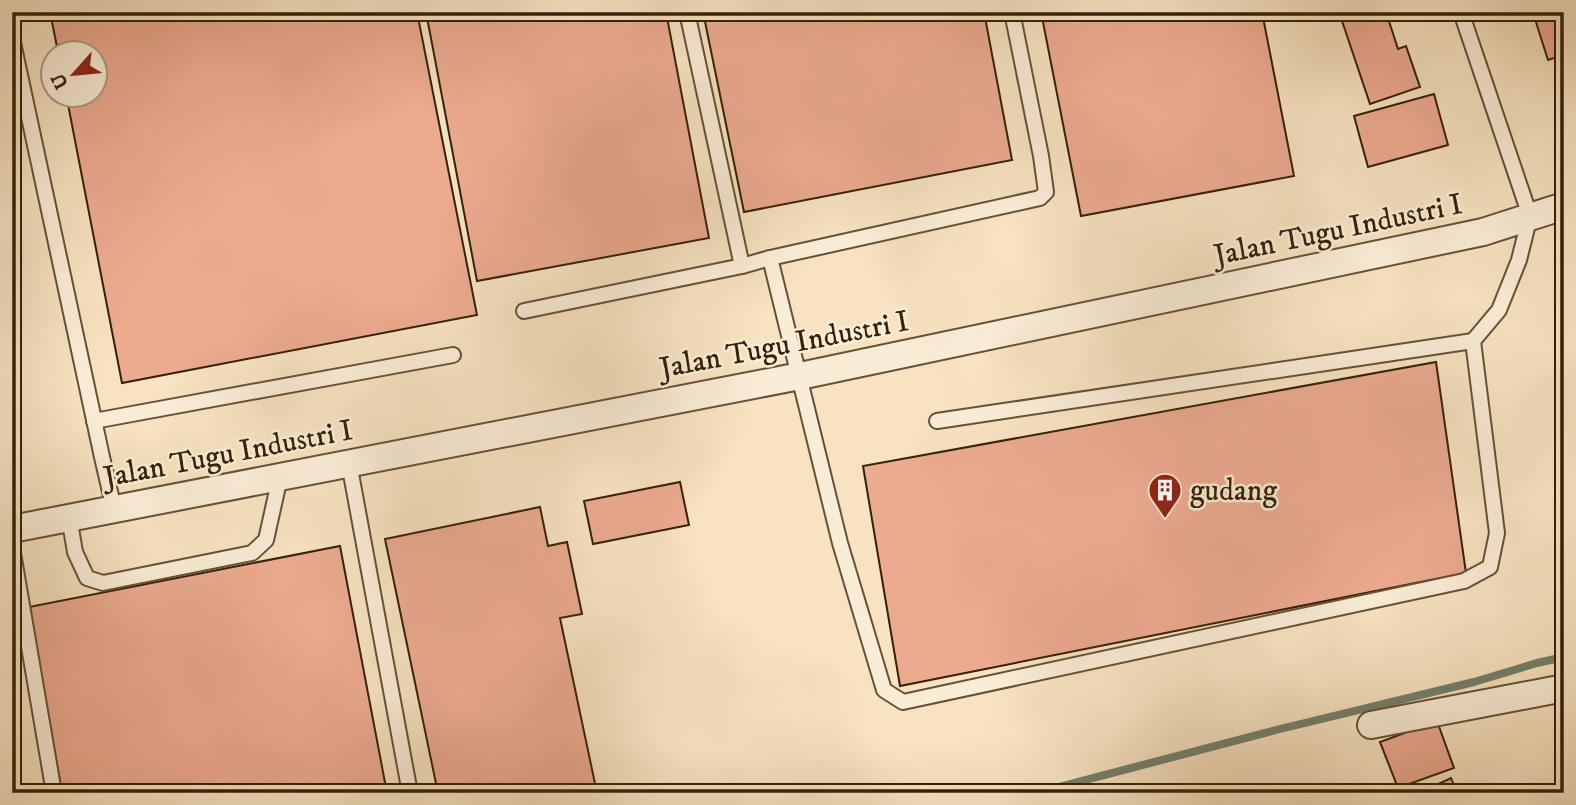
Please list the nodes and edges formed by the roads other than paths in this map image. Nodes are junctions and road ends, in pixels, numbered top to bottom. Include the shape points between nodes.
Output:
1 (687, 12) edge
2 (1012, 12) edge
3 (1461, 12) edge
4 (12, 38) edge
5 (1564, 206) edge
6 (1530, 216) junction
7 (770, 258) junction
8 (743, 265) junction
9 (524, 312) dead end
10 (1473, 341) junction
11 (453, 355) dead end
12 (800, 376) junction
13 (94, 421) junction
14 (937, 421) dead end
15 (349, 463) junction
16 (279, 477) junction
17 (114, 509) junction
18 (69, 517) junction
19 (12, 528) edge
20 (12, 547) edge
21 (1564, 688) edge
22 (1371, 725) dead end
23 (54, 793) edge
24 (411, 793) edge

1 - 8 lane
2 - 7 lane via 1046,192 1029,202
3 - 6 lane
4 - 13 lane
5 - 6 street, Jalan Tugu Industri I
6 - 10 lane via 1499,310
6 - 12 street, Jalan Tugu Industri I via 1483,232
7 - 8 lane
7 - 12 lane
8 - 9 lane
10 - 12 lane via 1497,533 1490,567 1464,581 903,702 884,690 840,542
10 - 14 lane
11 - 13 lane
12 - 15 street, Jalan Tugu Industri I
13 - 17 lane
15 - 16 street, Jalan Tugu Industri I
15 - 24 lane
16 - 17 street, Jalan Tugu Industri I
16 - 18 lane via 266,540 253,553 103,583 87,578 75,552
17 - 18 street, Jalan Tugu Industri I
18 - 19 street, Jalan Tugu Industri I
20 - 23 lane
21 - 22 street

